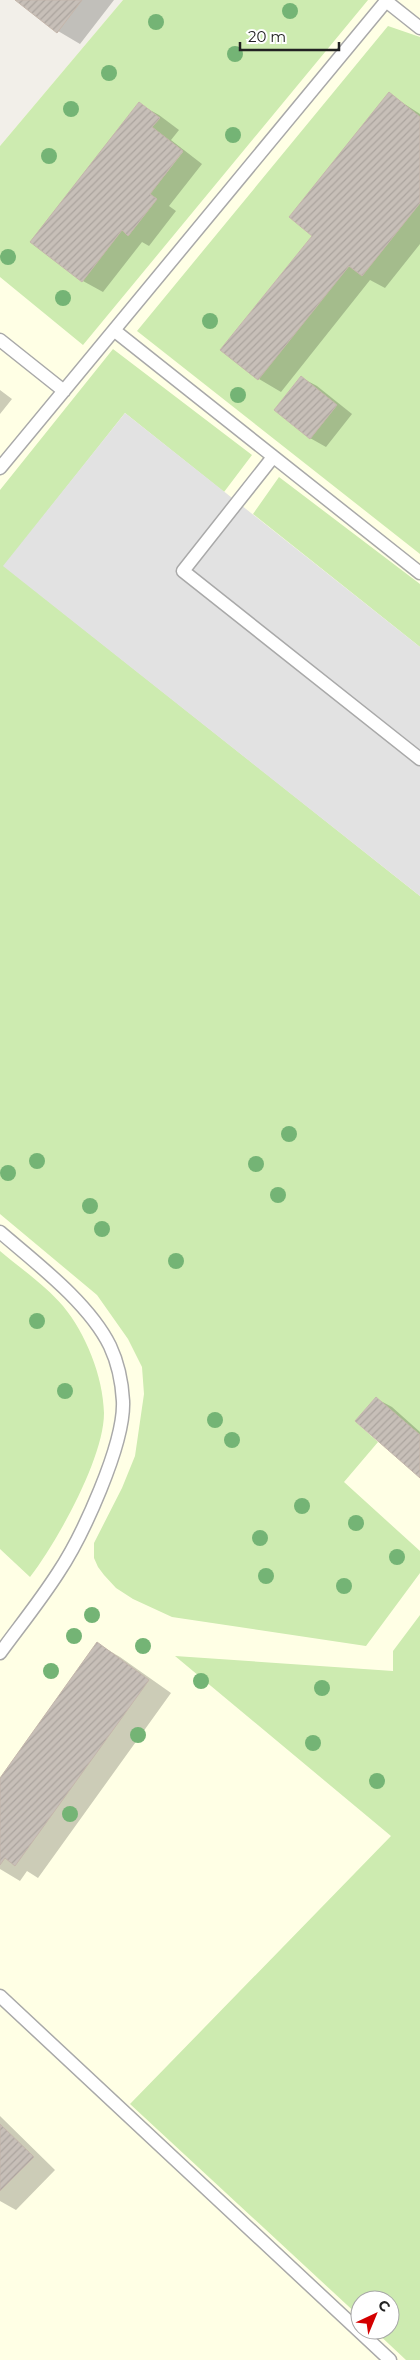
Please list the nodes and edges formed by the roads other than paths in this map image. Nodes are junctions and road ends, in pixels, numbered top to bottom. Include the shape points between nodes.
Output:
1 (387, 1) edge
2 (420, 28) edge
3 (115, 331) junction
4 (0, 340) edge
5 (64, 391) junction
6 (274, 456) junction
7 (0, 468) edge
8 (420, 573) edge
9 (420, 759) edge
10 (0, 1232) edge
11 (0, 1653) edge
12 (0, 1996) edge
13 (390, 2360) edge

1 - 2 lane
1 - 3 lane
3 - 5 lane
3 - 6 lane
4 - 5 lane
5 - 7 lane
6 - 8 lane
6 - 9 lane via 183,571
10 - 11 lane via 64,1288 98,1327 110,1346 119,1373 123,1403 117,1442 90,1514 58,1573
12 - 13 lane

